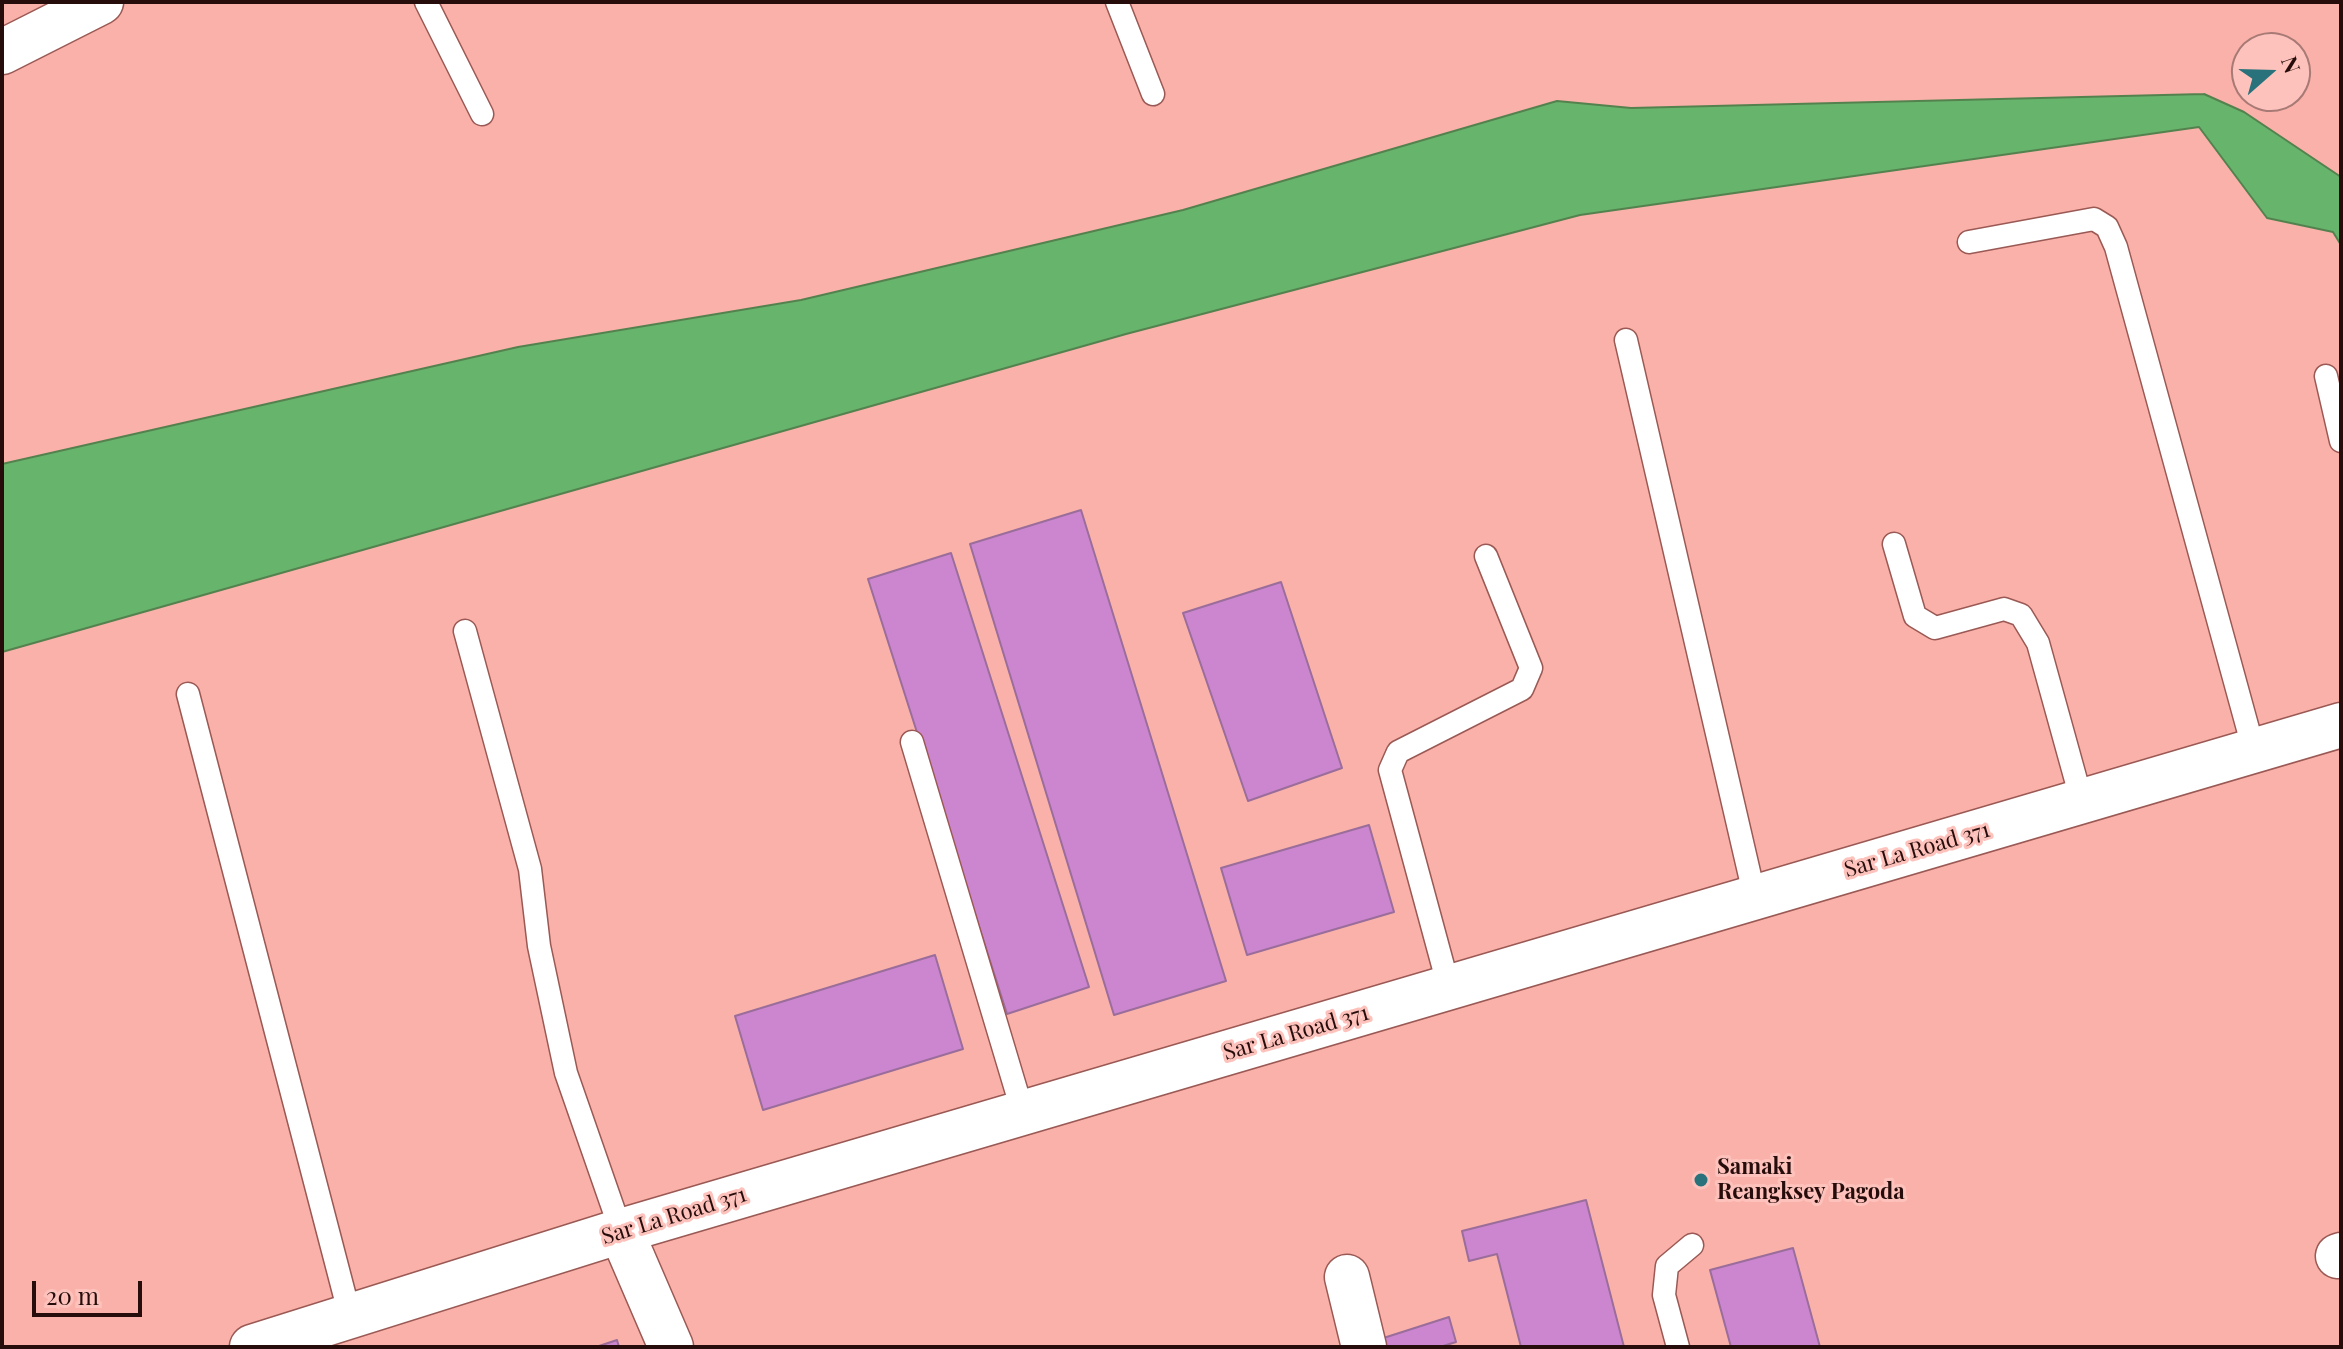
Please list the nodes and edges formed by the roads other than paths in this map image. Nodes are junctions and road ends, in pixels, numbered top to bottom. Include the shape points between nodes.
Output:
1 (101, 2) edge
2 (426, 2) edge
3 (1117, 2) edge
4 (2, 52) edge
5 (1153, 94) dead end
6 (482, 114) dead end
7 (1969, 242) dead end
8 (1626, 340) dead end
9 (2326, 376) dead end
10 (2341, 441) edge
11 (1894, 544) dead end
12 (1486, 556) dead end
13 (465, 631) dead end
14 (188, 694) dead end
15 (2341, 725) edge
16 (912, 742) dead end
17 (2254, 751) junction
18 (2082, 802) junction
19 (1755, 898) junction
20 (1449, 988) junction
21 (1023, 1113) junction
22 (621, 1231) junction
23 (1692, 1245) dead end
24 (1347, 1277) dead end
25 (350, 1316) junction
26 (252, 1347) edge
27 (671, 1347) edge
28 (1364, 1347) edge
29 (1678, 1347) edge

1 - 4 street
2 - 6 lane
3 - 5 lane
7 - 17 lane via 2094,219 2107,227
8 - 19 lane
9 - 10 lane
11 - 18 lane via 1915,616 1935,628 2004,609 2021,615 2038,643
12 - 20 lane via 1531,668 1522,689 1398,752 1390,770
13 - 22 lane via 530,869 539,946 566,1073
14 - 25 lane
15 - 17 street, Sar La Road 371
16 - 21 lane
17 - 18 street, Sar La Road 371
18 - 19 street, Sar La Road 371
19 - 20 street, Sar La Road 371
20 - 21 street, Sar La Road 371
21 - 22 street, Sar La Road 371
22 - 25 street, Sar La Road 371
22 - 27 street
23 - 29 lane via 1667,1266 1664,1295
24 - 28 street
25 - 26 street, Sar La Road 371

